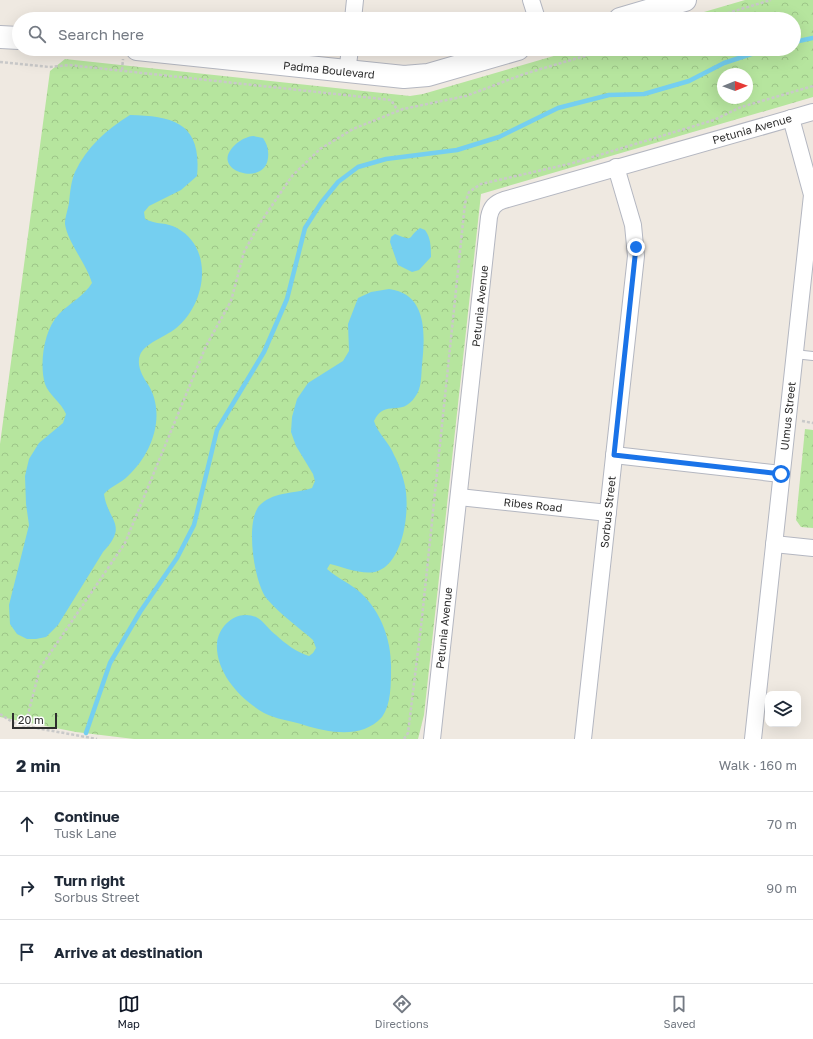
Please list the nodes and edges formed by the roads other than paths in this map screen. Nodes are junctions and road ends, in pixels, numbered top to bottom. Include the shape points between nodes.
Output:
1 (355, 0) edge
2 (531, 0) edge
3 (685, 0) edge
4 (354, 12) edge
5 (535, 12) edge
6 (644, 12) edge
7 (0, 37) edge
8 (12, 38) edge
9 (201, 56) edge
10 (349, 56) edge
11 (493, 56) edge
12 (347, 72) junction
13 (813, 112) edge
14 (791, 118) junction
15 (616, 167) junction
16 (794, 354) junction
17 (813, 356) edge
18 (614, 455) junction
19 (781, 474) junction
20 (459, 496) junction
21 (608, 513) junction
22 (774, 544) junction
23 (813, 548) edge
24 (432, 739) edge
25 (583, 739) edge
26 (753, 739) edge

1 - 4 street
2 - 5 street
3 - 6 street
7 - 8 street
9 - 12 street, Padma Boulevard
10 - 12 street
11 - 12 street, Padma Boulevard via 417,77
13 - 14 street, Petunia Avenue
14 - 15 street, Petunia Avenue
14 - 16 street, Ulmus Street via 812,195
15 - 18 street, Sorbus Street via 633,225 636,247
15 - 20 street, Petunia Avenue via 504,200 493,207 489,217
16 - 17 lane
16 - 19 street, Ulmus Street
18 - 19 street
18 - 21 street, Sorbus Street
19 - 22 street, Ulmus Street
20 - 21 street, Ribes Road
20 - 24 street, Petunia Avenue
21 - 25 street, Sorbus Street
22 - 23 street
22 - 26 street, Ulmus Street

